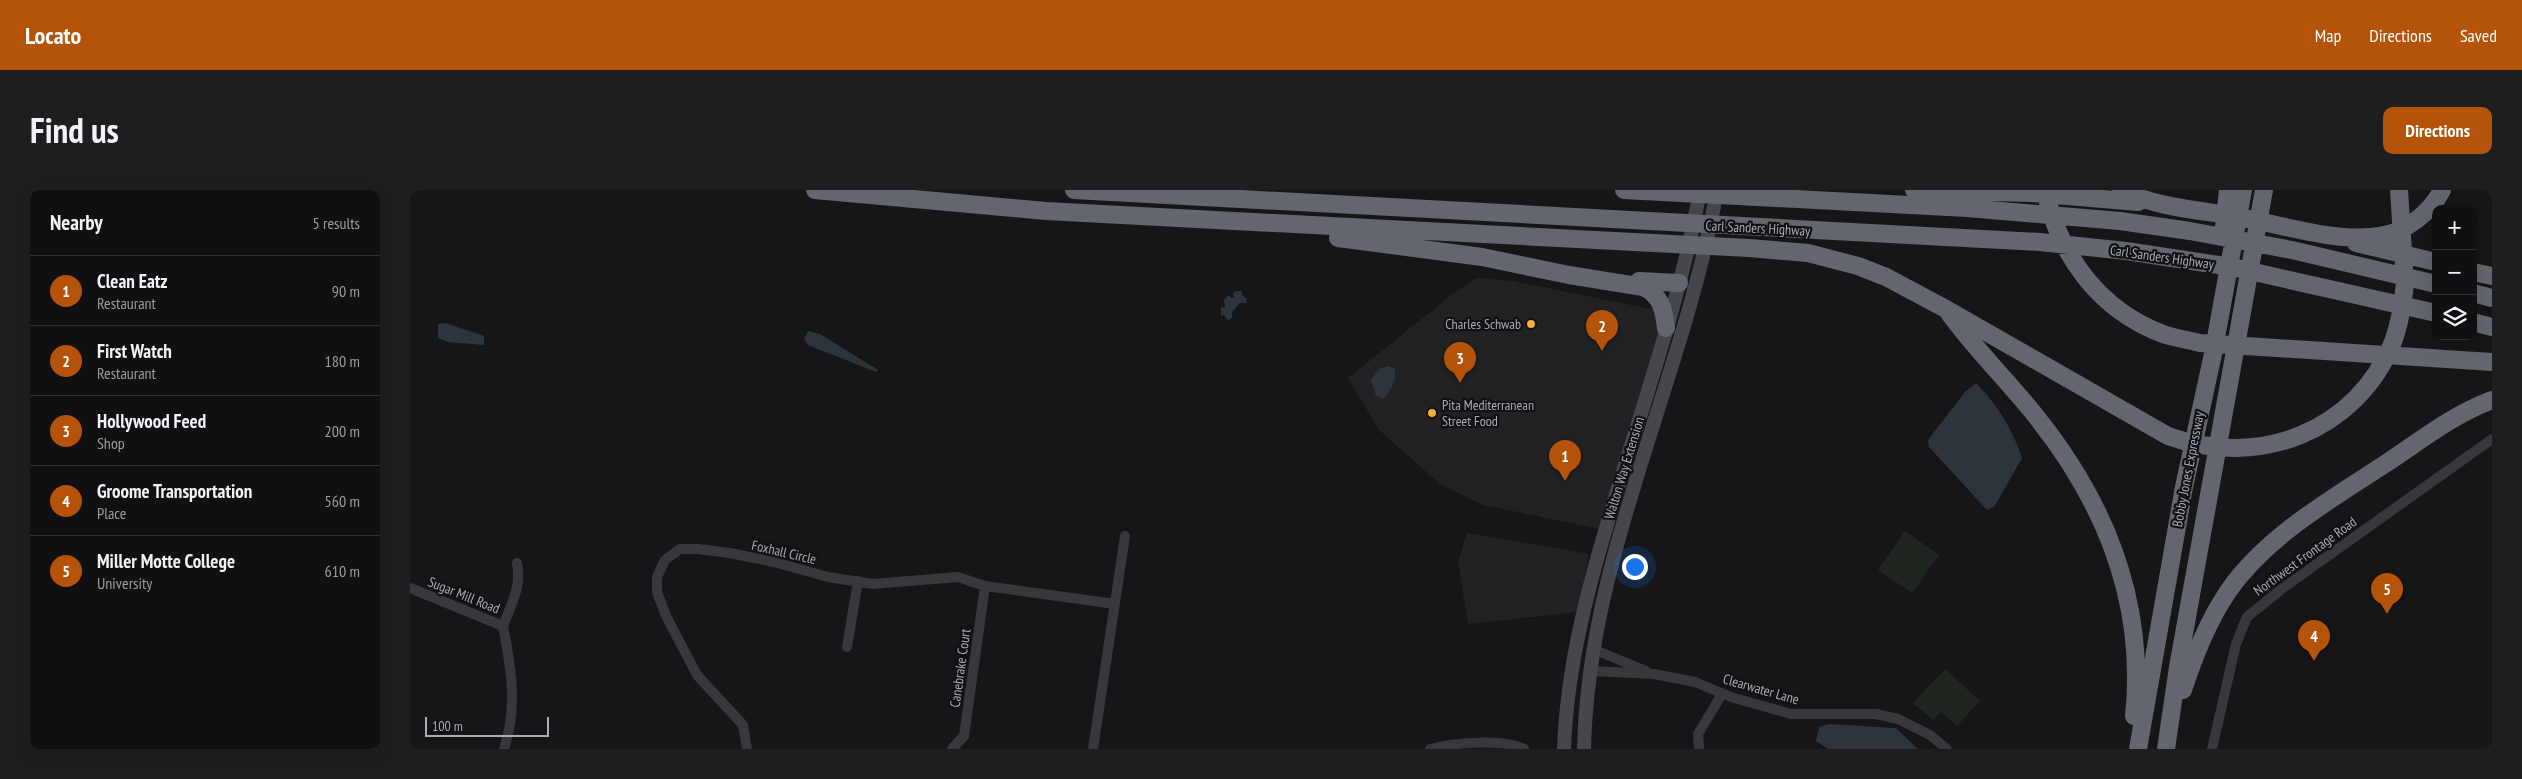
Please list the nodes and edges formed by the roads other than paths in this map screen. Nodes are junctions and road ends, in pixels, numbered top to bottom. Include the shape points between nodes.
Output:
1 (814, 190) edge
2 (1074, 190) edge
3 (1624, 190) edge
4 (1700, 190) edge
5 (1717, 190) edge
6 (1914, 190) edge
7 (2045, 190) edge
8 (2121, 190) edge
9 (2228, 190) edge
10 (2243, 190) edge
11 (2264, 190) edge
12 (2399, 190) edge
13 (2442, 190) edge
14 (2151, 202) junction
15 (1251, 222) junction
16 (2334, 236) junction
17 (2432, 261) edge
18 (1544, 269) junction
19 (2477, 273) edge
20 (2492, 276) edge
21 (1697, 280) junction
22 (1679, 283) junction
23 (2432, 283) edge
24 (2477, 294) edge
25 (2492, 298) edge
26 (1946, 309) junction
27 (2432, 312) edge
28 (2477, 323) edge
29 (2492, 327) edge
30 (1666, 328) junction
31 (2492, 362) edge
32 (2206, 378) junction
33 (2492, 400) edge
34 (2492, 439) edge
35 (1604, 534) junction
36 (1125, 536) dead end
37 (1618, 540) junction
38 (516, 564) dead end
39 (858, 581) junction
40 (985, 586) junction
41 (410, 588) edge
42 (1115, 604) junction
43 (503, 626) junction
44 (847, 647) dead end
45 (1593, 649) junction
46 (1590, 671) junction
47 (1654, 674) junction
48 (1722, 694) junction
49 (2169, 730) junction
50 (504, 749) edge
51 (747, 749) edge
52 (952, 749) edge
53 (1093, 749) edge
54 (1430, 749) edge
55 (1524, 749) edge
56 (1564, 749) edge
57 (1584, 749) edge
58 (1699, 749) edge
59 (1947, 749) edge
60 (2132, 749) edge
61 (2138, 749) edge
62 (2166, 749) edge
63 (2212, 749) edge

1 - 15 highway via 1046,211
2 - 27 highway, Carl Sanders Highway via 2064,244 2172,257 2286,277
3 - 23 highway, Carl Sanders Highway via 2029,212 2190,231 2292,250
4 - 22 main road, Walton Way Extension
5 - 21 main road, Walton Way Extension
6 - 14 highway via 2032,193
7 - 31 highway via 2056,230 2068,254 2090,283 2124,314 2163,334 2200,343
8 - 14 highway
9 - 32 highway
10 - 32 highway, Bobby Jones Expressway
11 - 49 highway, Bobby Jones Expressway
12 - 26 highway via 2406,283 2401,312 2387,355 2372,380 2352,402 2296,438 2255,448 2204,446 2182,441 2157,431
13 - 16 highway via 2426,213 2393,233 2366,238
14 - 16 highway
15 - 18 highway via 1276,232 1345,238
15 - 26 highway via 1800,252 1858,266
16 - 17 highway
18 - 22 highway via 1650,283
18 - 30 highway via 1634,284 1650,290 1664,309
19 - 20 highway
21 - 22 main road
21 - 37 main road, Walton Way Extension
22 - 30 main road, Walton Way Extension
24 - 25 highway
26 - 60 highway via 1969,341 2037,417 2089,494 2103,523 2118,561 2132,614 2136,659
28 - 29 highway
30 - 35 main road, Walton Way Extension
32 - 61 highway, Bobby Jones Expressway
33 - 49 highway via 2432,430 2260,554 2230,589 2207,626
34 - 63 street, Northwest Frontage Road via 2247,617 2237,639
35 - 37 main road
35 - 56 main road, Walton Way Extension via 1573,657
36 - 42 street
37 - 45 main road, Walton Way Extension
38 - 43 street via 520,576
39 - 40 street, Foxhall Circle via 887,584 958,577
39 - 44 street
39 - 51 street, Foxhall Circle via 698,549 680,549 664,560 657,577 657,592 666,616 698,675 743,725
40 - 42 street, Foxhall Circle
40 - 52 street, Canebrake Court via 964,736
41 - 43 street, Sugar Mill Road
42 - 53 street
43 - 50 street, Sugar Mill Road via 513,676 511,731
45 - 46 main road, Walton Way Extension
45 - 47 street
46 - 47 street, Clearwater Lane
46 - 57 main road, Walton Way Extension
47 - 48 street, Clearwater Lane via 1695,682
48 - 58 street via 1698,734
48 - 59 street, Clearwater Lane via 1791,714 1876,714 1898,718 1930,735
49 - 62 highway, Bobby Jones Expressway
54 - 55 street via 1444,745 1509,743

